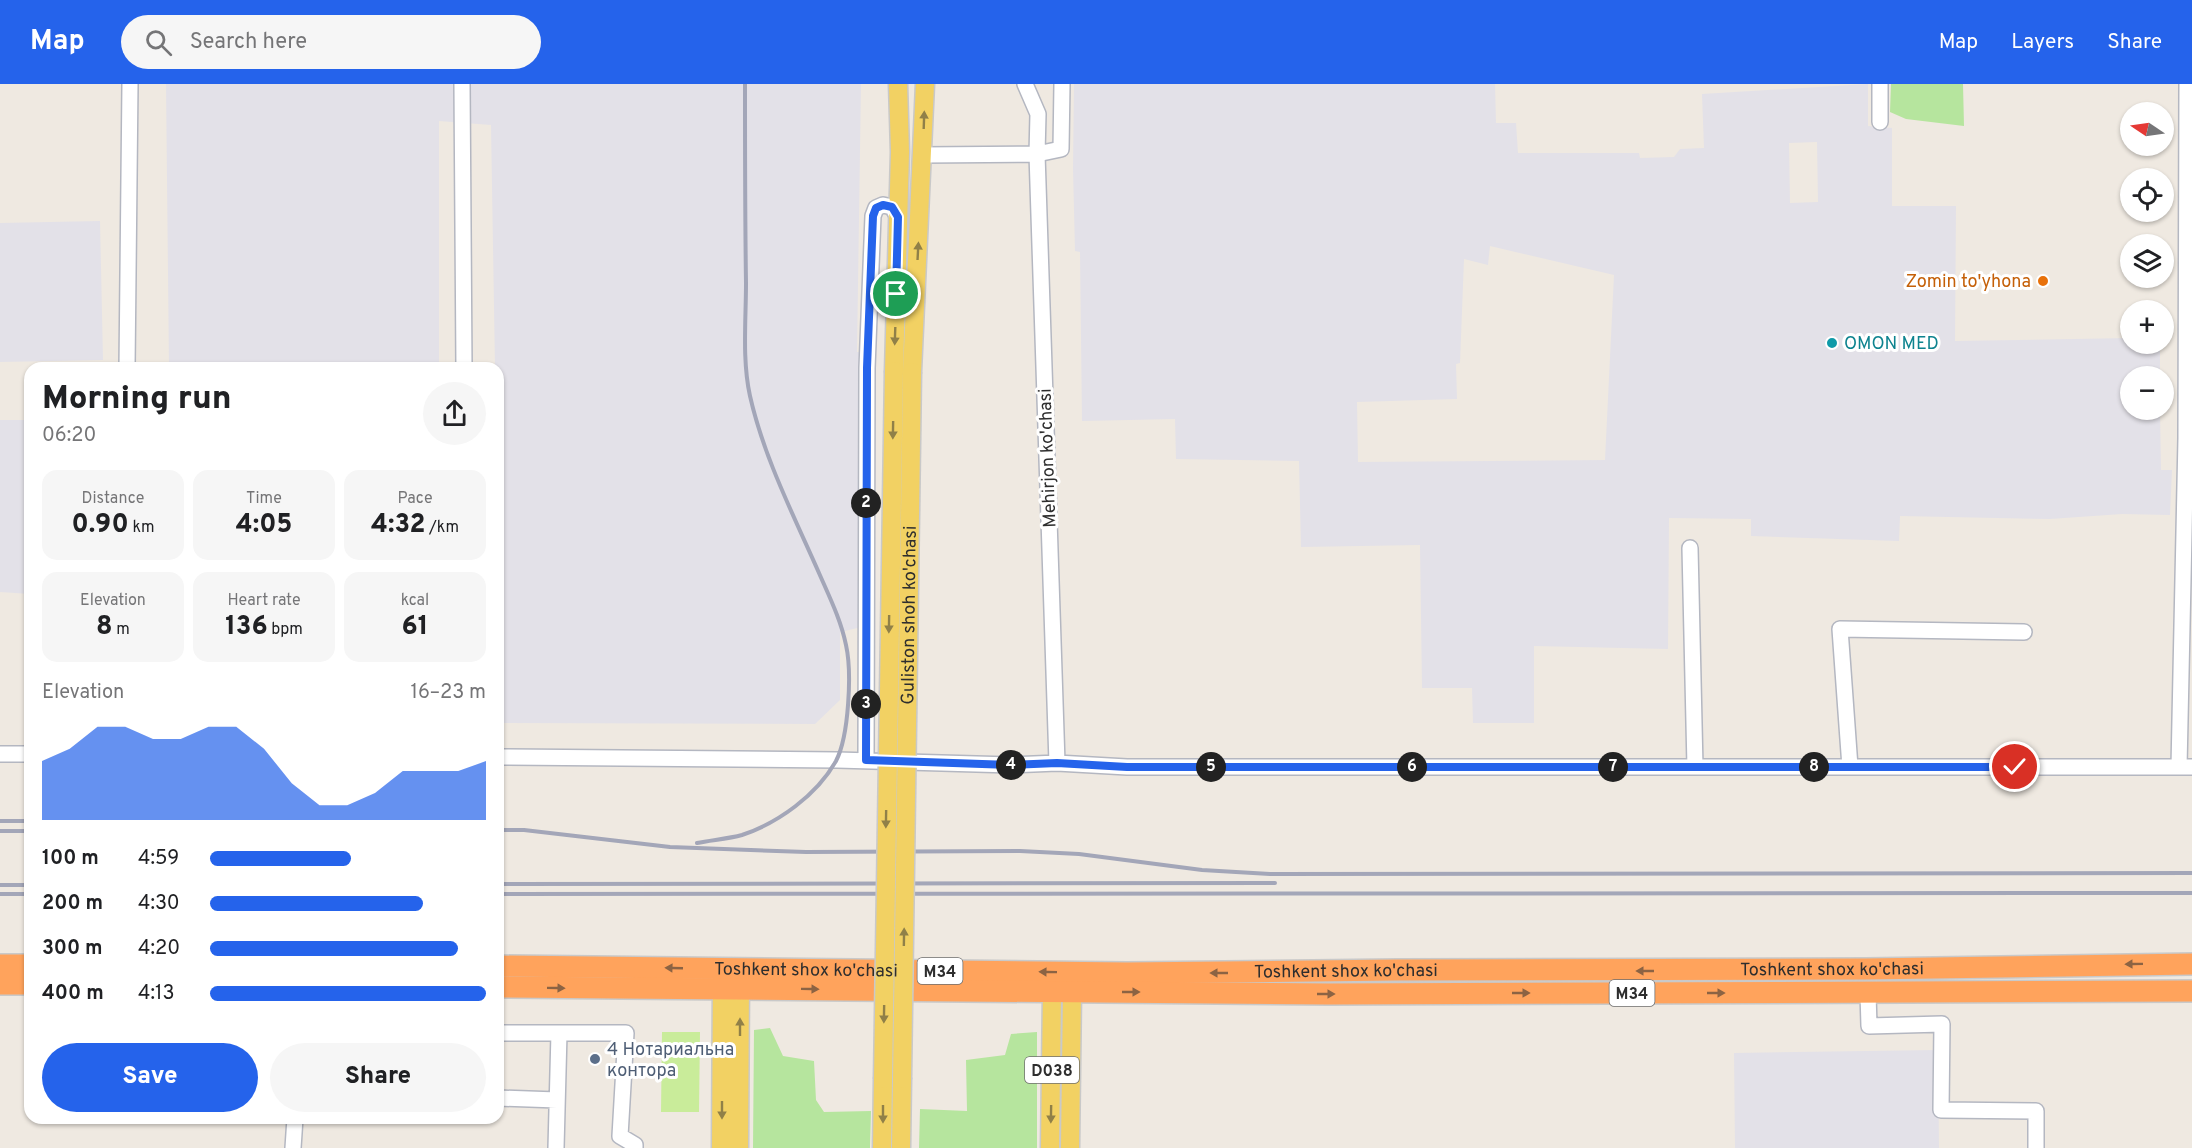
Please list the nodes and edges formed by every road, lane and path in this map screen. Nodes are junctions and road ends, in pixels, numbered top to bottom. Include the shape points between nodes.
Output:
1 (130, 84) edge
2 (462, 84) edge
3 (898, 84) edge
4 (925, 84) edge
5 (1025, 84) edge
6 (1062, 84) edge
7 (1880, 84) edge
8 (2187, 84) edge
9 (1880, 122) dead end
10 (1037, 154) junction
11 (923, 155) junction
12 (2189, 171) edge
13 (898, 217) junction
14 (2189, 327) edge
15 (127, 362) edge
16 (464, 362) edge
17 (903, 371) junction
18 (2189, 437) edge
19 (2188, 532) edge
20 (1690, 548) dead end
21 (2024, 632) dead end
22 (0, 754) edge
23 (24, 754) edge
24 (504, 757) edge
25 (866, 760) junction
26 (1057, 763) junction
27 (1695, 767) junction
28 (1850, 767) junction
29 (2186, 767) edge
30 (2192, 964) edge
31 (0, 965) edge
32 (24, 965) edge
33 (504, 966) edge
34 (1397, 970) junction
35 (731, 979) junction
36 (0, 984) edge
37 (24, 984) edge
38 (504, 987) edge
39 (2192, 991) edge
40 (1062, 992) junction
41 (1398, 993) junction
42 (1868, 993) junction
43 (504, 1033) edge
44 (559, 1033) junction
45 (504, 1098) edge
46 (557, 1100) junction
47 (295, 1124) edge
48 (293, 1148) edge
49 (556, 1148) edge
50 (635, 1148) edge
51 (722, 1148) edge
52 (739, 1148) edge
53 (882, 1148) edge
54 (901, 1148) edge
55 (1050, 1148) edge
56 (1070, 1148) edge
57 (2036, 1148) edge

1 - 15 street
2 - 16 street
3 - 13 main road, Guliston shoh ko'chasi
11 -> 4 main road, Guliston shoh ko'chasi
5 - 10 street, Mehirjon ko'chasi via 1038,114
6 - 10 street via 1061,149
7 - 9 street
8 - 12 street
10 - 11 street
10 - 26 street, Mehirjon ko'chasi
17 -> 11 main road, Guliston shoh ko'chasi
12 - 14 street
13 -> 17 main road, Guliston shoh ko'chasi
13 - 25 street via 892,207 883,205 876,208 872,226 867,368
14 - 18 street
17 -> 53 main road, Guliston shoh ko'chasi, bridge
54 -> 17 main road, Guliston shoh ko'chasi, bridge
18 - 19 street
19 - 29 street
20 - 27 street
21 - 28 street via 1840,629
22 - 23 street
24 - 25 street
25 - 26 street
26 - 27 street via 1127,767
27 - 28 street
28 - 29 street
30 -> 34 highway, Toshkent shox ko'chasi / M34
31 - 32 highway
35 -> 33 highway, Toshkent shox ko'chasi / M34
34 -> 35 highway, Toshkent shox ko'chasi / M34
34 - 41 highway
38 -> 35 highway, Toshkent shox ko'chasi / M34
35 -> 40 highway, Toshkent shox ko'chasi / M34
35 -> 51 main road
52 -> 35 main road
36 - 37 highway
39 - 42 highway, Toshkent shox ko'chasi / M34
40 -> 41 highway, Toshkent shox ko'chasi / M34
40 -> 55 main road, D038
40 - 56 main road, D038
41 -> 42 highway, Toshkent shox ko'chasi / M34
42 - 57 street via 1869,1026 1942,1024 1941,1110 2036,1111
43 - 44 street
44 - 46 street
44 - 50 street via 626,1033 620,1136
45 - 46 street
46 - 49 street
47 - 48 street

